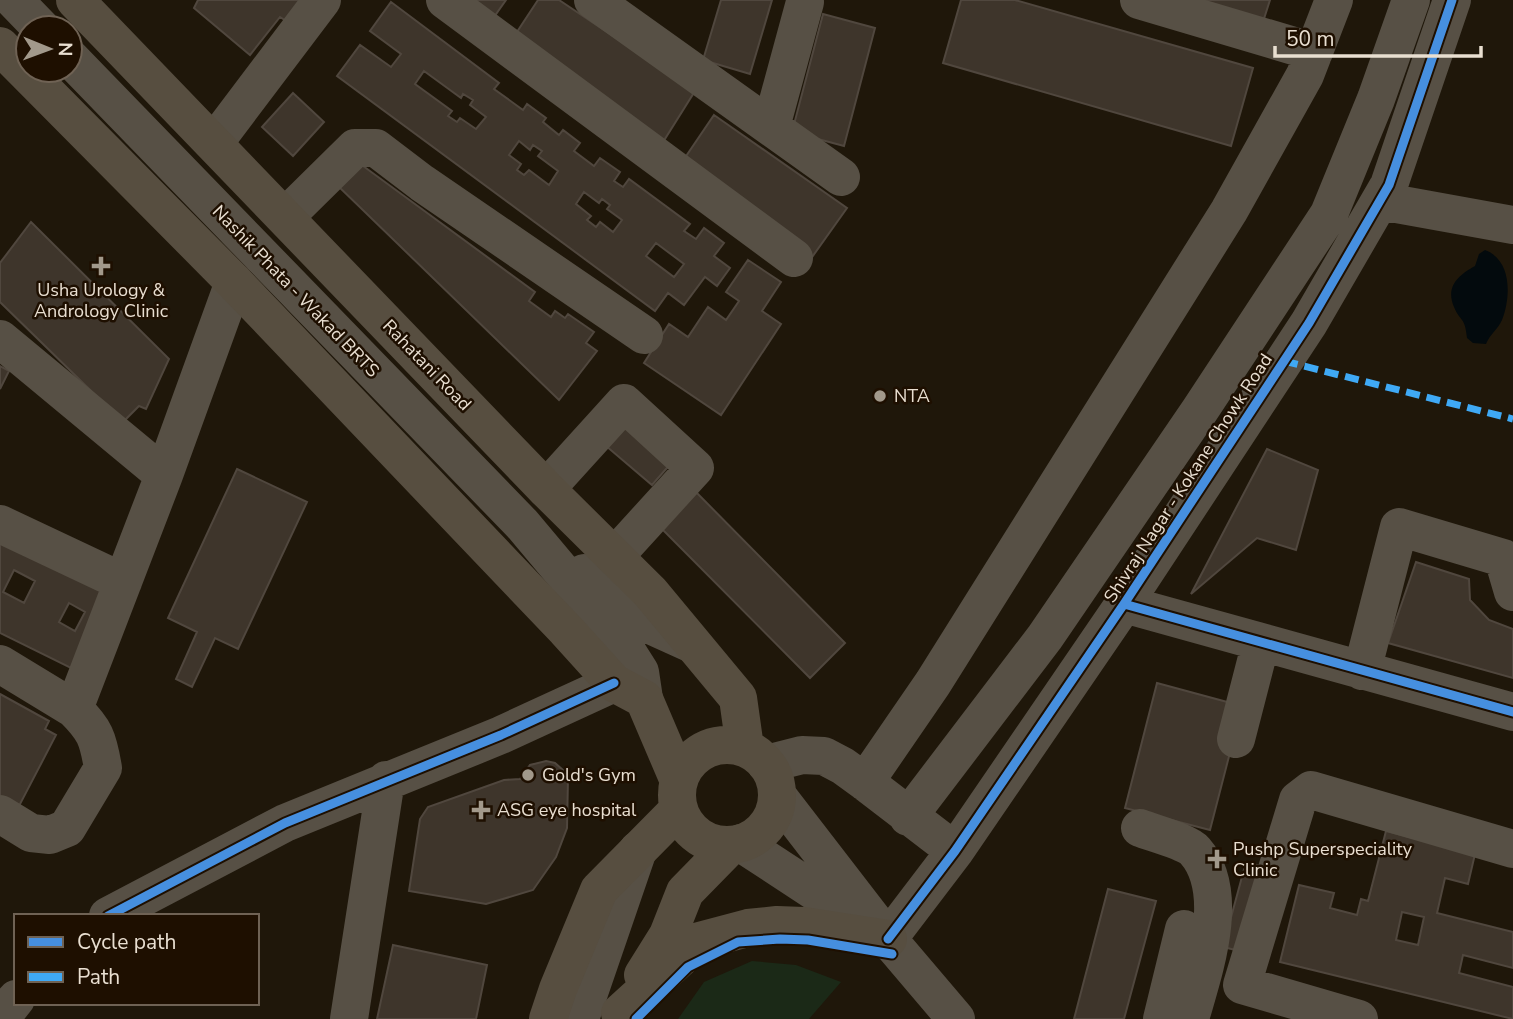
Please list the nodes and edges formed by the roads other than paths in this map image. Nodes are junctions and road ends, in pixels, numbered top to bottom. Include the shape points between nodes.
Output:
1 (14, 0) edge
2 (75, 0) edge
3 (322, 0) edge
4 (445, 0) edge
5 (593, 0) edge
6 (1139, 0) edge
7 (1334, 0) edge
8 (1411, 0) edge
9 (1452, 0) edge
10 (805, 2) edge
11 (28, 14) edge
12 (0, 46) edge
13 (1314, 52) junction
14 (84, 72) edge
15 (771, 127) junction
16 (214, 143) junction
17 (841, 177) dead end
18 (1385, 193) junction
19 (1513, 208) edge
20 (285, 217) junction
21 (1513, 225) edge
22 (794, 258) dead end
23 (234, 282) junction
24 (645, 335) dead end
25 (0, 339) edge
26 (164, 475) junction
27 (546, 489) junction
28 (0, 524) edge
29 (522, 524) junction
30 (614, 556) junction
31 (123, 582) junction
32 (1513, 592) edge
33 (1124, 604) junction
34 (1261, 642) junction
35 (692, 644) junction
36 (0, 664) edge
37 (1362, 671) junction
38 (629, 691) junction
39 (74, 709) junction
40 (1513, 712) edge
41 (1236, 739) dead end
42 (763, 769) junction
43 (386, 780) junction
44 (865, 782) junction
45 (679, 795) junction
46 (0, 814) edge
47 (908, 817) junction
48 (1140, 828) dead end
49 (736, 844) junction
50 (1513, 849) edge
51 (638, 850) junction
52 (955, 851) junction
53 (112, 914) edge
54 (888, 939) junction
55 (1196, 940) junction
56 (1249, 961) junction
57 (14, 1002) edge
58 (600, 1017) edge
59 (0, 1019) edge
60 (348, 1019) edge
61 (548, 1019) edge
62 (956, 1019) edge
63 (1162, 1019) edge
64 (1189, 1019) edge
65 (1359, 1019) edge

1 - 11 street
2 - 16 main road, Rahatani Road
3 - 16 street
4 - 22 street
5 - 15 street
6 - 13 street
7 - 13 street
8 - 47 street, Shivraj Nagar - Kokane Chowk Road via 1329,214 1045,638
9 - 18 street, Shivraj Nagar - Kokane Chowk Road
10 - 15 street
12 - 23 main road
13 - 44 street via 1222,223 933,683
14 - 29 street, Nashik Phata - Wakad BRTS
15 - 17 street
16 - 20 main road, Rahatani Road
18 - 19 street
18 - 21 street
18 - 33 street, Shivraj Nagar - Kokane Chowk Road via 1309,323
20 - 24 street via 355,148 376,148
20 - 27 main road, Rahatani Road
23 - 26 street
23 - 38 main road
25 - 26 street
26 - 31 street
27 - 30 main road, Rahatani Road
27 - 30 street via 624,403 695,468
28 - 31 street
29 - 35 street, Nashik Phata - Wakad BRTS via 650,625
29 - 38 street, Nashik Phata - Wakad BRTS via 621,642 640,672
30 - 35 main road, Rahatani Road
31 - 39 street
32 - 37 street via 1503,558 1399,527
33 - 34 street
33 - 52 street, Shivraj Nagar - Kokane Chowk Road
34 - 37 street
34 - 41 street
35 - 42 main road, Rahatani Road via 738,698
36 - 39 street
37 - 40 street
38 - 43 street
38 - 45 main road
39 - 46 street via 91,726 103,768 67,828 50,835 31,833
42 - 44 street via 802,755 824,757
42 - 45 main road via 727,744 701,752 687,765
42 - 49 main road via 772,816 760,833
42 - 54 street
43 - 53 street via 285,823
43 - 60 street
44 - 47 street
45 - 49 main road via 688,826 703,839
45 - 51 main road
47 - 52 street
48 - 55 street via 1194,849 1206,871 1213,890 1212,918
49 - 54 street
49 - 58 main road via 685,892 668,935
50 - 56 street via 1311,790 1297,800
51 - 58 street
51 - 61 main road via 600,890
52 - 54 street, Shivraj Nagar - Kokane Chowk Road
54 - 58 main road via 777,925 699,941
54 - 62 street
55 - 56 street
55 - 63 street
55 - 64 street
56 - 65 street via 1242,985
57 - 59 street

